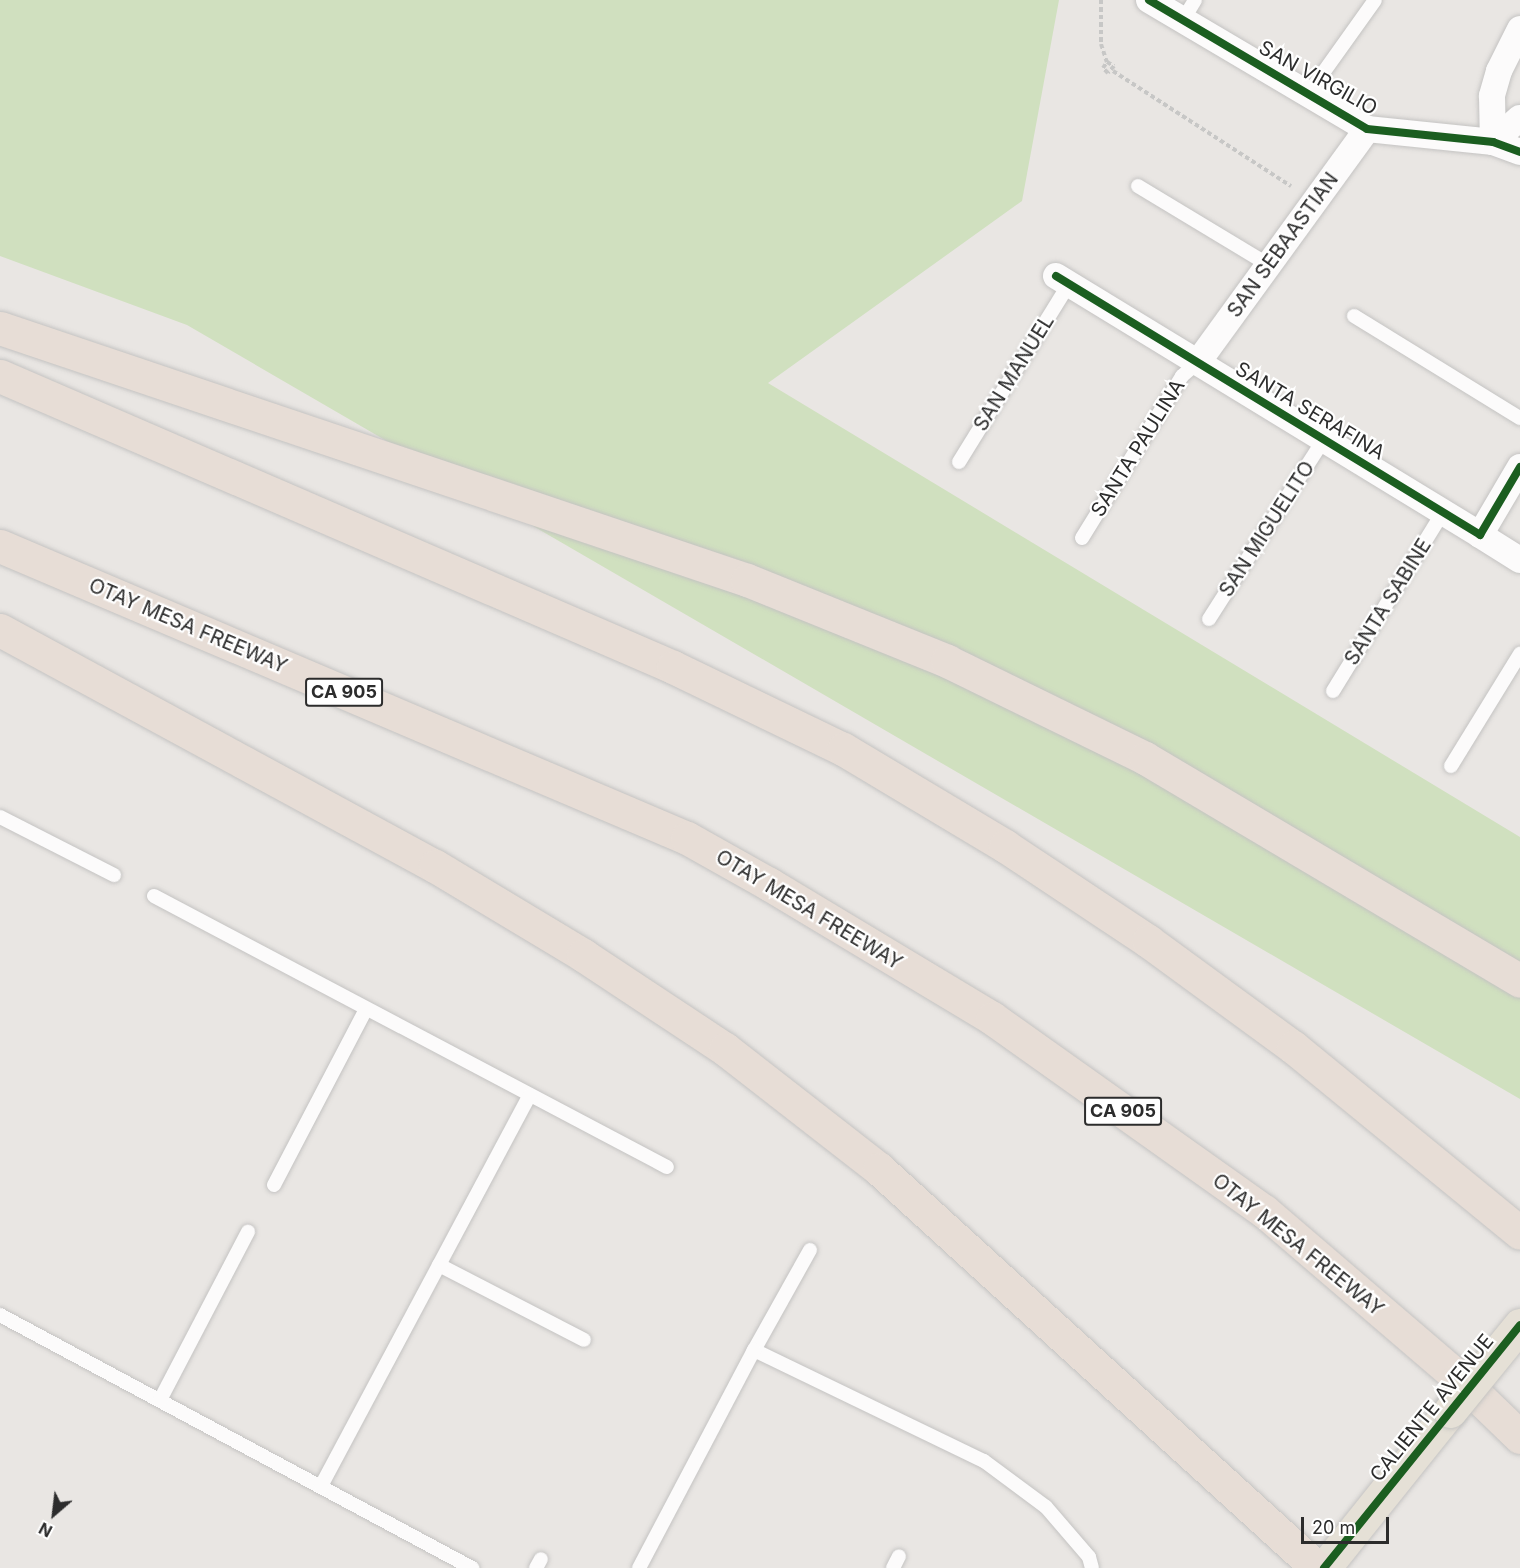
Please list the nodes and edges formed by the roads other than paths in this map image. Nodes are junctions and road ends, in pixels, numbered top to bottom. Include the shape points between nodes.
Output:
1 (1149, 0) edge
2 (1375, 0) edge
3 (1189, 10) edge
4 (1520, 29) edge
5 (1308, 94) junction
6 (1520, 118) edge
7 (1367, 129) junction
8 (1493, 142) junction
9 (1520, 152) edge
10 (1138, 186) dead end
11 (1269, 265) junction
12 (1062, 280) joint
13 (1354, 316) dead end
14 (0, 328) edge
15 (1198, 362) junction
16 (0, 376) edge
17 (1520, 418) edge
18 (1324, 439) junction
19 (959, 462) dead end
20 (1520, 467) edge
21 (1443, 512) junction
22 (1480, 535) junction
23 (1082, 538) dead end
24 (0, 546) edge
25 (1520, 560) edge
26 (1209, 619) dead end
27 (0, 630) edge
28 (1520, 654) edge
29 (1333, 691) dead end
30 (1451, 766) dead end
31 (0, 817) edge
32 (114, 875) dead end
33 (154, 896) dead end
34 (1520, 981) edge
35 (366, 1009) junction
36 (530, 1095) junction
37 (667, 1167) dead end
38 (274, 1185) dead end
39 (248, 1232) dead end
40 (1520, 1233) edge
41 (810, 1250) dead end
42 (439, 1265) junction
43 (0, 1316) edge
44 (1520, 1325) edge
45 (584, 1340) dead end
46 (754, 1350) junction
47 (160, 1400) junction
48 (1520, 1437) edge
49 (321, 1486) junction
50 (472, 1568) edge
51 (639, 1568) edge
52 (1092, 1568) edge
53 (1317, 1568) edge
54 (1324, 1568) edge

1 - 3 street, SAN VIRGILIO
2 - 5 lane
3 - 5 street, SAN VIRGILIO
4 - 8 street via 1499,71 1492,96
5 - 7 street, SAN VIRGILIO
6 - 8 street
7 - 8 street, SAN VIRGILIO
7 - 11 street, SAN SEBAASTIAN
8 - 9 street, SAN VIRGILIO
10 - 11 lane
11 - 15 street, SAN SEBAASTIAN
12 - 15 street, SANTA SERAFINA
12 - 19 lane, SAN MANUEL
13 - 17 lane
14 - 34 highway via 747,580 947,661 1145,758
15 - 18 street, SANTA SERAFINA
15 - 23 lane, SANTA PAULINA via 1182,376
16 - 40 highway via 673,667 843,749 1005,846 1148,941 1293,1047
18 - 21 street, SANTA SERAFINA
18 - 26 lane, SAN MIGUELITO
20 - 22 street
21 - 22 street, SANTA SERAFINA
21 - 29 lane, SANTA SABINE
22 - 25 street, SANTA SERAFINA
24 - 48 highway, OTAY MESA FREEWAY / CA 905 via 687,838 769,884 992,1018 1264,1211 1460,1378
27 - 53 highway via 435,866 583,955 725,1049 879,1169
28 - 30 lane
31 - 32 lane
33 - 35 lane
35 - 36 lane
35 - 38 lane
36 - 37 lane
36 - 42 lane
39 - 47 lane
41 - 46 lane
42 - 45 lane
42 - 49 lane
43 - 47 lane
44 - 54 main road, CALIENTE AVENUE, bridge
46 - 51 lane
46 - 52 lane via 984,1461 1047,1507 1089,1557
47 - 49 lane
49 - 50 lane

